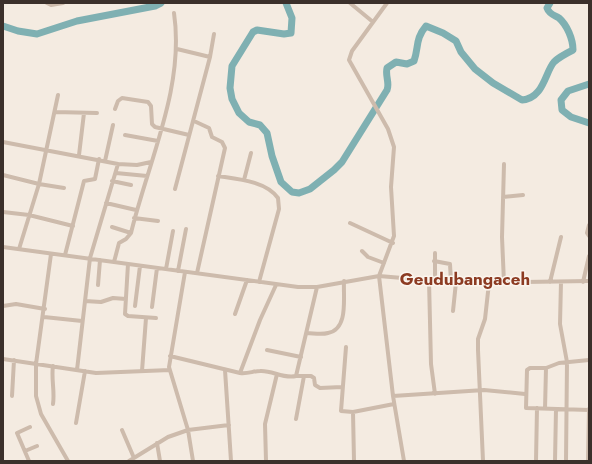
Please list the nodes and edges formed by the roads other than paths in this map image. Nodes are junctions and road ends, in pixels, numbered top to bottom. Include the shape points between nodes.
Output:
1 (47, 3) edge
2 (63, 3) edge
3 (350, 3) edge
4 (387, 3) edge
5 (174, 13) dead end
6 (373, 22) junction
7 (214, 34) dead end
8 (177, 50) junction
9 (210, 57) junction
10 (58, 95) dead end
11 (115, 109) dead end
12 (55, 112) junction
13 (84, 112) junction
14 (97, 113) dead end
15 (194, 121) junction
16 (112, 125) dead end
17 (162, 128) junction
18 (125, 135) dead end
19 (189, 135) junction
20 (158, 141) junction
21 (3, 142) edge
22 (47, 149) junction
23 (251, 154) dead end
24 (79, 155) junction
25 (99, 159) junction
26 (105, 161) junction
27 (151, 162) junction
28 (118, 164) junction
29 (504, 164) dead end
30 (131, 165) junction
31 (116, 173) junction
32 (3, 174) edge
33 (129, 174) junction
34 (147, 176) junction
35 (218, 176) junction
36 (244, 180) junction
37 (112, 181) junction
38 (39, 184) junction
39 (131, 185) dead end
40 (64, 188) dead end
41 (175, 189) dead end
42 (524, 195) dead end
43 (503, 197) junction
44 (106, 203) junction
45 (136, 210) junction
46 (3, 212) edge
47 (29, 215) junction
48 (134, 218) junction
49 (158, 221) dead end
50 (350, 223) dead end
51 (589, 225) edge
52 (74, 226) junction
53 (112, 227) dead end
54 (186, 229) dead end
55 (173, 231) dead end
56 (131, 233) junction
57 (589, 236) edge
58 (561, 237) dead end
59 (393, 243) junction
60 (3, 247) edge
61 (19, 249) junction
62 (362, 251) dead end
63 (435, 253) dead end
64 (52, 254) junction
65 (65, 255) junction
66 (589, 256) edge
67 (90, 258) junction
68 (100, 260) junction
69 (434, 261) junction
70 (114, 262) junction
71 (384, 263) junction
72 (128, 264) junction
73 (140, 266) junction
74 (157, 268) junction
75 (166, 269) junction
76 (178, 271) junction
77 (186, 272) junction
78 (197, 274) junction
79 (379, 276) junction
80 (246, 280) junction
81 (429, 280) junction
82 (344, 281) junction
83 (435, 281) junction
84 (589, 281) edge
85 (259, 282) junction
86 (454, 282) junction
87 (550, 282) junction
88 (561, 282) junction
89 (583, 282) junction
90 (489, 283) junction
91 (504, 283) junction
92 (98, 285) dead end
93 (276, 285) junction
94 (317, 287) junction
95 (126, 299) junction
96 (85, 302) junction
97 (3, 306) edge
98 (135, 306) dead end
99 (152, 306) dead end
100 (45, 309) junction
101 (453, 311) dead end
102 (234, 314) dead end
103 (44, 317) junction
104 (146, 318) junction
105 (156, 318) dead end
106 (82, 321) junction
107 (306, 333) junction
108 (346, 347) dead end
109 (266, 350) dead end
110 (170, 356) junction
111 (301, 357) junction
112 (3, 359) edge
113 (14, 360) junction
114 (589, 360) edge
115 (567, 362) junction
116 (36, 364) junction
117 (53, 366) junction
118 (546, 368) junction
119 (77, 370) junction
120 (170, 370) junction
121 (225, 370) junction
122 (85, 371) junction
123 (142, 371) junction
124 (240, 373) junction
125 (277, 374) junction
126 (296, 376) junction
127 (304, 376) junction
128 (342, 387) junction
129 (479, 391) junction
130 (435, 394) junction
131 (526, 394) junction
132 (12, 396) dead end
133 (393, 396) junction
134 (53, 404) dead end
135 (394, 404) junction
136 (537, 408) junction
137 (545, 409) junction
138 (556, 409) junction
139 (566, 409) junction
140 (589, 409) edge
141 (353, 412) junction
142 (296, 419) dead end
143 (76, 423) dead end
144 (229, 425) junction
145 (30, 426) dead end
146 (122, 430) dead end
147 (188, 430) junction
148 (157, 443) junction
149 (37, 446) dead end
150 (25, 451) junction
151 (134, 458) junction
152 (588, 460) edge
153 (29, 461) edge
154 (68, 461) edge
155 (129, 461) edge
156 (160, 461) edge
157 (193, 461) edge
158 (231, 461) edge
159 (266, 461) edge
160 (354, 461) edge
161 (404, 461) edge
162 (483, 461) edge
163 (536, 461) edge
164 (555, 461) edge
165 (566, 461) edge

1 - 2 street
3 - 6 street
4 - 6 street
5 - 8 street
6 - 59 street via 350,57 351,64 388,129 394,147 391,179
7 - 9 street
8 - 9 street
8 - 17 street
9 - 15 street
10 - 12 street
11 - 17 street via 122,98 148,102 151,106 152,124
12 - 13 street
12 - 22 street
13 - 14 street
13 - 24 street
15 - 19 street
15 - 35 street via 208,128 212,137 224,145
16 - 26 street
17 - 19 street
17 - 20 street
18 - 20 street
19 - 41 street
20 - 27 street
21 - 22 street
22 - 24 street
22 - 38 street
23 - 36 street
24 - 25 street
25 - 26 street
25 - 52 street via 95,179 84,181
26 - 28 street
27 - 30 street
27 - 34 street
28 - 30 street
28 - 31 street
29 - 43 street
30 - 33 street
31 - 33 street
31 - 37 street
32 - 38 street
33 - 34 street
34 - 45 street
35 - 36 street
35 - 78 street
36 - 85 street via 270,190 280,202
37 - 39 street
37 - 44 street
38 - 40 street
38 - 47 street
42 - 43 street
43 - 91 street
44 - 45 street
44 - 67 street
45 - 48 street
46 - 47 street
47 - 52 street
47 - 61 street
48 - 49 street
48 - 56 street
50 - 59 street
51 - 57 street
52 - 65 street
53 - 56 street
54 - 76 street
55 - 75 street
56 - 70 street via 120,243
58 - 87 street
59 - 71 street
60 - 61 street
61 - 64 street
62 - 71 street via 368,257
63 - 69 street
64 - 65 street
64 - 100 street
65 - 67 street
66 - 89 street
67 - 68 street
67 - 96 street
68 - 70 street
68 - 92 street
69 - 83 street
69 - 86 street via 450,264
70 - 72 street
71 - 79 street
72 - 73 street
72 - 95 street
73 - 74 street
73 - 98 street
74 - 75 street
74 - 99 street
75 - 76 street
76 - 77 street
77 - 78 street
77 - 110 street
78 - 80 street
79 - 81 street
79 - 82 street
79 - 133 street
80 - 85 street
80 - 102 street
81 - 83 street
81 - 130 street via 431,364
82 - 94 street
82 - 107 street via 342,321 333,332
83 - 86 street
84 - 89 street
85 - 93 street
86 - 90 street
86 - 101 street
87 - 88 street
87 - 91 street
88 - 89 street
88 - 115 street via 560,324
90 - 91 street
90 - 129 street via 486,319 478,339
93 - 94 street
93 - 124 street
94 - 107 street
95 - 96 street
95 - 104 street via 126,315
96 - 106 street
97 - 100 street via 16,304
100 - 103 street
103 - 106 street
103 - 116 street
104 - 105 street
104 - 123 street
106 - 119 street
107 - 111 street
108 - 128 street
109 - 111 street
110 - 120 street
110 - 121 street
111 - 126 street
112 - 113 street
113 - 116 street
113 - 132 street
114 - 115 street
115 - 118 street
115 - 139 street
116 - 117 street
116 - 154 street via 38,406
117 - 119 street
117 - 134 street
118 - 131 street via 527,370
118 - 137 street
119 - 122 street
120 - 123 street
120 - 147 street
121 - 124 street
121 - 144 street
122 - 123 street
122 - 143 street
124 - 125 street via 262,371
125 - 126 street
125 - 159 street via 266,424
126 - 127 street
127 - 128 street via 313,377 315,385 320,388
127 - 142 street
128 - 141 street via 341,411
129 - 130 street
129 - 131 street
129 - 162 street
130 - 133 street
131 - 136 street via 526,408
133 - 135 street
135 - 141 street
135 - 161 street
136 - 137 street
136 - 163 street
137 - 138 street
138 - 139 street
138 - 164 street
139 - 140 street
139 - 165 street
140 - 152 street
141 - 160 street
144 - 147 street
144 - 158 street
145 - 150 street via 18,433
146 - 151 street
147 - 148 street
147 - 157 street
148 - 151 street
148 - 156 street
149 - 150 street
150 - 153 street
151 - 155 street

